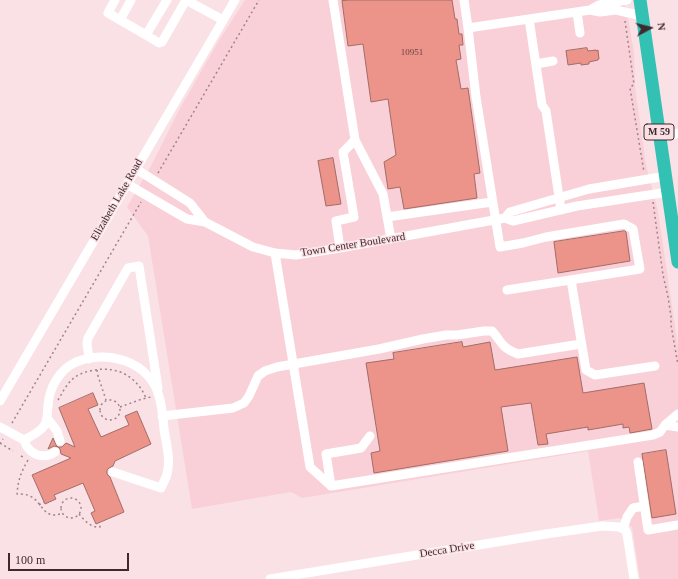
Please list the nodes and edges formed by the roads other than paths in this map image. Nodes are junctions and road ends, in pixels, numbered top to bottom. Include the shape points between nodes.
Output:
1 (115, 0) edge
2 (131, 0) edge
3 (167, 0) edge
4 (186, 0) edge
5 (235, 0) edge
6 (333, 0) edge
7 (464, 0) edge
8 (627, 0) edge
9 (640, 0) edge
10 (608, 2) edge
11 (590, 10) junction
12 (577, 12) junction
13 (642, 16) junction
14 (529, 19) junction
15 (120, 20) junction
16 (223, 20) junction
17 (468, 28) junction
18 (580, 33) dead end
19 (146, 35) junction
20 (553, 60) dead end
21 (536, 64) junction
22 (678, 133) edge
23 (660, 139) junction
24 (355, 140) junction
25 (136, 169) junction
26 (666, 176) junction
27 (127, 184) junction
28 (668, 192) junction
29 (559, 198) junction
30 (492, 202) junction
31 (561, 210) junction
32 (387, 217) junction
33 (506, 218) junction
34 (495, 220) junction
35 (205, 222) junction
36 (391, 239) junction
37 (340, 248) junction
38 (275, 252) junction
39 (678, 262) edge
40 (571, 280) junction
41 (507, 290) dead end
42 (581, 344) junction
43 (89, 359) junction
44 (293, 363) junction
45 (655, 366) dead end
46 (159, 395) junction
47 (0, 401) edge
48 (678, 414) edge
49 (162, 416) junction
50 (47, 418) junction
51 (664, 425) junction
52 (678, 427) edge
53 (4, 429) edge
54 (370, 436) dead end
55 (24, 440) junction
56 (60, 441) dead end
57 (55, 452) dead end
58 (638, 462) dead end
59 (112, 472) dead end
60 (331, 486) junction
61 (644, 506) junction
62 (678, 525) edge
63 (623, 529) junction
64 (302, 576) edge
65 (270, 579) edge
66 (634, 579) edge

1 - 15 street via 108,13
2 - 15 street
3 - 19 street
4 - 16 street
4 - 19 street via 162,42 159,43
5 - 16 street, Elizabeth Lake Road
6 - 24 street
7 - 17 street
8 - 10 street
9 - 13 highway, M 59
10 - 11 street
11 - 12 street
11 - 13 street via 616,10
12 - 14 street
12 - 18 street
13 - 23 highway, M 59
14 - 17 street
14 - 21 street
15 - 19 street
16 - 25 street, Elizabeth Lake Road
17 - 30 street
20 - 21 street
21 - 29 street
22 - 23 street
23 - 26 highway, M 59
24 - 32 street via 383,194
24 - 37 street via 343,152 354,217 336,221
25 - 27 street, Elizabeth Lake Road
25 - 35 street, Town Center Boulevard via 190,203
26 - 28 highway, M 59
26 - 29 street, Town Center Boulevard
27 - 35 street, Town Center Boulevard via 187,219
27 - 47 street, Elizabeth Lake Road
28 - 31 street, Town Center Boulevard
28 - 39 highway, M 59
29 - 31 street
29 - 33 street, Town Center Boulevard via 510,212
30 - 32 street
30 - 34 street
31 - 33 street, Town Center Boulevard via 513,221
32 - 36 street
33 - 34 street, Town Center Boulevard
34 - 36 street, Town Center Boulevard
34 - 40 street via 500,247 624,224 633,228 640,269
35 - 38 street, Town Center Boulevard via 253,247
36 - 37 street, Town Center Boulevard
37 - 38 street, Town Center Boulevard via 296,255
38 - 44 street
40 - 41 street
40 - 42 street
42 - 44 street via 518,354 503,345 492,331 484,331 446,335
42 - 45 street via 586,370 595,375
43 - 46 street via 110,357 132,363 147,375
43 - 46 street via 88,338 128,268 138,266
43 - 50 street via 73,364 57,379 49,395
44 - 49 street via 265,370 258,376 244,403 233,408
44 - 60 street via 310,467
46 - 49 street
48 - 51 street
49 - 59 street via 168,462 167,475 161,488
50 - 55 street via 42,429
50 - 56 street via 57,431
51 - 52 street
51 - 60 street via 660,432 653,435
53 - 55 street
54 - 60 street via 361,448 326,454
55 - 57 street via 29,450 40,456
58 - 61 street
61 - 62 street via 648,530
61 - 63 street via 633,508 626,517
63 - 64 street, Decca Drive via 602,526 546,534
63 - 66 street via 627,534
64 - 65 street, Decca Drive

